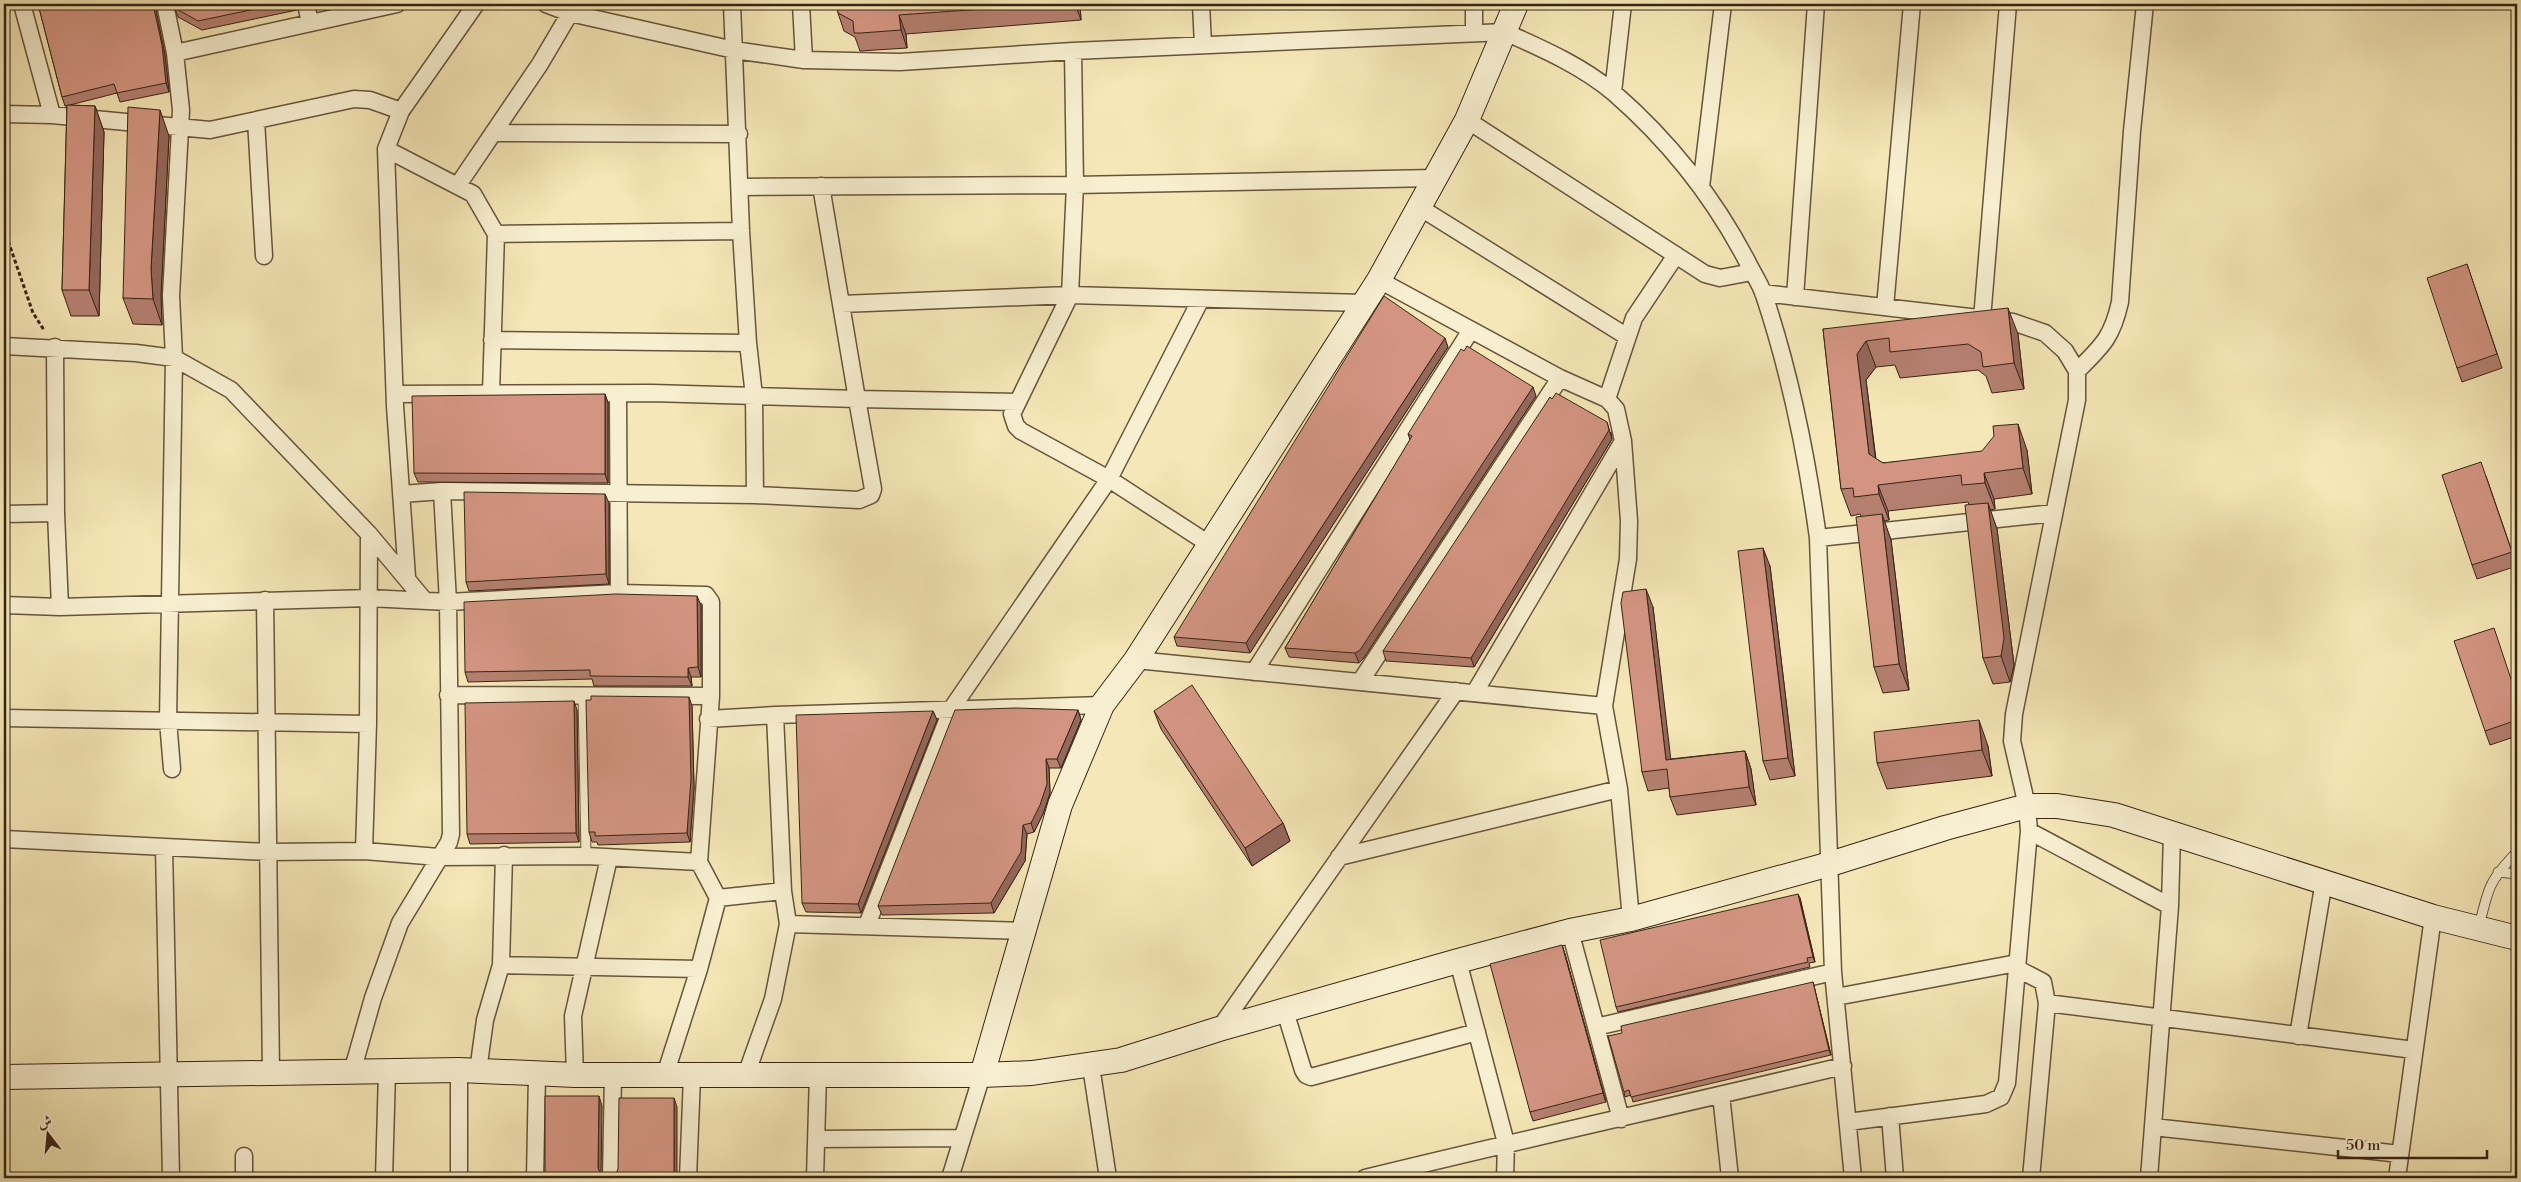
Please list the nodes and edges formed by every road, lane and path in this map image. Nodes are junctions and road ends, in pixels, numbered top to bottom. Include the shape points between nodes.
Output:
1 (22, 4) edge
2 (165, 4) edge
3 (306, 4) edge
4 (397, 4) edge
5 (476, 4) edge
6 (546, 4) edge
7 (732, 4) edge
8 (801, 4) edge
9 (1201, 4) edge
10 (1516, 4) edge
11 (1623, 4) edge
12 (1724, 4) edge
13 (1816, 4) edge
14 (1912, 4) edge
15 (2008, 4) edge
16 (2145, 4) edge
17 (1472, 5) edge
18 (571, 8) edge
19 (310, 23) junction
20 (1505, 32) junction
21 (1474, 33) junction
22 (1203, 45) junction
23 (734, 50) junction
24 (1073, 51) junction
25 (175, 53) junction
26 (804, 60) junction
27 (1613, 92) junction
28 (401, 111) junction
29 (4, 114) edge
30 (52, 115) junction
31 (256, 120) junction
32 (1467, 120) junction
33 (178, 127) junction
34 (493, 133) junction
35 (739, 134) junction
36 (386, 149) junction
37 (1435, 178) junction
38 (458, 185) junction
39 (1075, 185) junction
40 (822, 186) junction
41 (740, 187) junction
42 (1701, 187) junction
43 (1419, 207) junction
44 (4, 229) edge
45 (741, 231) junction
46 (496, 234) junction
47 (1676, 255) junction
48 (264, 256) dead end
49 (1752, 272) junction
50 (1379, 280) junction
51 (1764, 293) junction
52 (1070, 295) junction
53 (1795, 297) junction
54 (1201, 299) junction
55 (841, 304) junction
56 (1364, 304) junction
57 (1885, 307) junction
58 (1982, 319) junction
59 (1471, 330) junction
60 (1626, 336) junction
61 (492, 340) junction
62 (748, 343) junction
63 (4, 346) edge
64 (55, 348) junction
65 (174, 358) junction
66 (2077, 371) junction
67 (1560, 378) junction
68 (491, 393) junction
69 (395, 394) junction
70 (618, 394) junction
71 (754, 396) junction
72 (857, 399) junction
73 (1607, 399) junction
74 (1018, 402) junction
75 (1623, 441) junction
76 (1109, 479) junction
77 (442, 491) junction
78 (402, 494) junction
79 (619, 494) junction
80 (755, 495) junction
81 (56, 513) junction
82 (2054, 513) junction
83 (4, 514) edge
84 (369, 534) junction
85 (1818, 538) junction
86 (1209, 544) junction
87 (407, 578) junction
88 (619, 593) junction
89 (369, 598) junction
90 (265, 600) junction
91 (425, 601) junction
92 (170, 602) junction
93 (448, 602) junction
94 (4, 605) edge
95 (60, 607) junction
96 (1136, 660) junction
97 (1254, 672) junction
98 (1360, 682) junction
99 (1456, 690) junction
100 (1475, 692) junction
101 (448, 695) junction
102 (584, 695) junction
103 (711, 696) junction
104 (1102, 705) junction
105 (1604, 706) junction
106 (952, 708) junction
107 (775, 715) junction
108 (4, 718) edge
109 (708, 719) junction
110 (168, 721) junction
111 (265, 722) junction
112 (368, 724) junction
113 (172, 769) dead end
114 (1619, 789) junction
115 (2027, 806) junction
116 (2029, 831) junction
117 (2172, 833) junction
118 (4, 839) edge
119 (164, 848) junction
120 (364, 851) junction
121 (268, 852) junction
122 (2517, 852) edge
123 (504, 855) junction
124 (586, 856) junction
125 (439, 857) junction
126 (1339, 857) junction
127 (609, 858) junction
128 (699, 862) junction
129 (1830, 864) junction
130 (2498, 872) junction
131 (2517, 874) edge
132 (2324, 881) junction
133 (783, 891) junction
134 (718, 898) junction
135 (2170, 906) junction
136 (2433, 917) junction
137 (1631, 919) junction
138 (788, 924) junction
139 (867, 925) junction
140 (2479, 927) junction
141 (1024, 931) junction
142 (1570, 931) junction
143 (2517, 938) edge
144 (1458, 961) junction
145 (501, 964) junction
146 (584, 966) junction
147 (2017, 966) junction
148 (699, 969) junction
149 (1833, 972) junction
150 (1836, 997) junction
151 (2047, 1003) junction
152 (1284, 1010) junction
153 (2161, 1020) junction
154 (1596, 1027) junction
155 (1219, 1029) junction
156 (1476, 1032) junction
157 (2298, 1036) junction
158 (2414, 1050) junction
159 (1091, 1066) junction
160 (1843, 1066) junction
161 (468, 1071) junction
162 (352, 1072) junction
163 (387, 1072) junction
164 (271, 1073) junction
165 (169, 1074) junction
166 (537, 1074) junction
167 (818, 1074) junction
168 (575, 1075) junction
169 (613, 1075) junction
170 (665, 1075) junction
171 (746, 1075) junction
172 (982, 1075) junction
173 (4, 1076) edge
174 (692, 1076) junction
175 (1722, 1095) junction
176 (1890, 1116) junction
177 (1621, 1119) junction
178 (1848, 1122) junction
179 (2153, 1126) junction
180 (962, 1138) junction
181 (816, 1139) junction
182 (1506, 1143) junction
183 (2400, 1154) junction
184 (244, 1156) dead end
185 (171, 1178) edge
186 (244, 1178) edge
187 (384, 1178) edge
188 (459, 1178) edge
189 (535, 1178) edge
190 (612, 1178) edge
191 (688, 1178) edge
192 (815, 1178) edge
193 (950, 1178) edge
194 (1108, 1178) edge
195 (1365, 1178) edge
196 (1505, 1178) edge
197 (1730, 1178) edge
198 (1853, 1178) edge
199 (1895, 1178) edge
200 (2031, 1178) edge
201 (2149, 1178) edge
202 (2397, 1178) edge

1 - 30 street
2 - 25 street
3 - 19 street
4 - 19 street
5 - 28 street
6 - 18 street
7 - 23 street
8 - 26 street
9 - 22 street
10 - 20 main road
11 - 27 street
12 - 42 street
13 - 53 street
14 - 57 street
15 - 58 street
16 - 66 street via 2120,302 2115,326 2102,346
17 - 21 street
18 - 23 street
18 - 34 street via 540,64
19 - 25 street
20 - 21 street
20 - 27 street via 1560,56
20 - 32 main road
21 - 22 street
22 - 24 street
23 - 26 street
23 - 35 street
24 - 26 street via 900,62
24 - 39 street
25 - 33 street via 181,110
27 - 42 street via 1657,135
28 - 31 street via 370,100 354,99
28 - 36 street
29 - 30 street
30 - 33 street
31 - 33 street via 210,130
31 - 48 street
32 - 37 main road
32 - 47 street
33 - 65 street via 171,296
34 - 35 street
34 - 38 street
35 - 41 street
36 - 38 street
36 - 69 street
37 - 39 street
37 - 43 main road
38 - 46 street via 473,194
39 - 40 street
39 - 52 street
40 - 41 street
40 - 55 street
41 - 45 street
42 - 49 street
43 - 50 main road
43 - 60 street
44 - 64 path via 33,314
45 - 46 street
45 - 62 street
46 - 61 street
47 - 49 street via 1705,274 1720,278
47 - 60 street via 1634,318
49 - 51 street
50 - 56 main road
50 - 59 street
51 - 53 street
51 - 85 street via 1810,479
52 - 54 street
52 - 55 street
52 - 74 street
53 - 57 street
54 - 56 street
54 - 76 street
55 - 72 street
56 - 86 main road
57 - 58 street
58 - 66 street via 2013,322 2045,333 2065,351
59 - 67 street
59 - 97 street
60 - 73 street
61 - 62 street
61 - 68 street
62 - 71 street
63 - 64 street
64 - 65 street
64 - 81 street
65 - 84 street via 231,390
65 - 92 street
66 - 82 street via 2077,400
67 - 73 street
67 - 98 street
68 - 69 street
68 - 70 street
69 - 78 street
70 - 71 street
70 - 79 street
71 - 72 street
71 - 80 street
72 - 74 street
72 - 80 street via 873,482 871,495 859,500
73 - 75 street via 1616,409
74 - 76 street via 1012,414 1021,431
75 - 100 street
75 - 105 street via 1629,521 1628,559
76 - 86 street
76 - 106 street
77 - 78 street
77 - 79 street
77 - 93 street
78 - 87 street
79 - 80 street
79 - 88 street
81 - 83 street
81 - 95 street
82 - 85 street
82 - 115 street via 2014,714 2012,740
84 - 87 street
84 - 89 street
85 - 129 street
86 - 96 main road
87 - 91 street
88 - 93 street
88 - 103 street via 708,596 711,602
89 - 90 street
89 - 91 street
89 - 112 street
90 - 92 street
90 - 111 street
91 - 93 street
92 - 95 street
92 - 110 street
93 - 101 street
94 - 95 street
96 - 97 street
96 - 104 main road
97 - 98 street
98 - 99 street
99 - 100 street
99 - 126 street
100 - 105 street
101 - 102 street
101 - 125 street via 452,822 449,842
102 - 103 street
102 - 124 lane
103 - 109 street
104 - 106 street
104 - 141 main road via 1060,805
105 - 114 street
106 - 107 street
106 - 139 street
107 - 109 street
107 - 133 street
108 - 110 street
109 - 128 street
110 - 111 street
110 - 113 street
111 - 112 street
111 - 121 street
112 - 120 street
114 - 126 street
114 - 137 street
115 - 116 street
115 - 117 main road via 2057,806 2114,815
115 - 129 main road
116 - 135 street
116 - 147 street
117 - 132 main road
117 - 135 street
118 - 119 street
119 - 121 street
119 - 165 street
120 - 121 street
120 - 125 street
121 - 164 street
122 - 130 lane
123 - 124 street
123 - 125 street
123 - 145 street
124 - 127 street
125 - 162 street via 400,923 373,998
126 - 155 street
127 - 128 street
127 - 146 street
128 - 134 street
129 - 137 main road
129 - 149 street
130 - 131 lane
130 - 140 lane via 2488,887
132 - 136 main road
132 - 157 street
133 - 134 street
133 - 138 street
134 - 148 street
135 - 153 street
136 - 140 main road
136 - 158 street
137 - 142 main road
138 - 139 street
138 - 171 street via 773,999
139 - 141 street
140 - 143 main road
141 - 172 main road
142 - 144 main road
142 - 154 street
144 - 152 main road
144 - 156 street
145 - 146 street
145 - 161 street
146 - 148 street
146 - 168 street via 573,1016
147 - 150 street
147 - 151 street via 2043,982
147 - 176 street via 2007,1083 2001,1097 1986,1104
148 - 170 street
149 - 150 street
149 - 154 street
150 - 160 street
151 - 153 street
151 - 200 street
152 - 155 main road
152 - 156 street via 1303,1070 1311,1077
153 - 157 street
153 - 179 street
154 - 177 street
155 - 159 main road via 1121,1060
156 - 182 street
157 - 158 street
158 - 183 street
159 - 172 main road
159 - 194 street
160 - 175 street
160 - 178 street
161 - 163 main road
161 - 166 main road
161 - 188 street
162 - 163 main road
162 - 164 main road
163 - 187 street
164 - 165 main road
165 - 173 main road
165 - 185 street
166 - 168 main road
166 - 189 street
167 - 171 main road
167 - 172 main road
167 - 181 street
168 - 169 main road
169 - 170 main road
169 - 190 street
170 - 174 main road
171 - 174 main road
172 - 180 street
174 - 191 street
175 - 177 street
175 - 197 street
176 - 178 street
176 - 199 street
177 - 182 street
178 - 198 street
179 - 183 street
179 - 201 street
180 - 181 street
180 - 193 street
181 - 192 street
182 - 195 street
182 - 196 street
183 - 202 street
184 - 186 street

